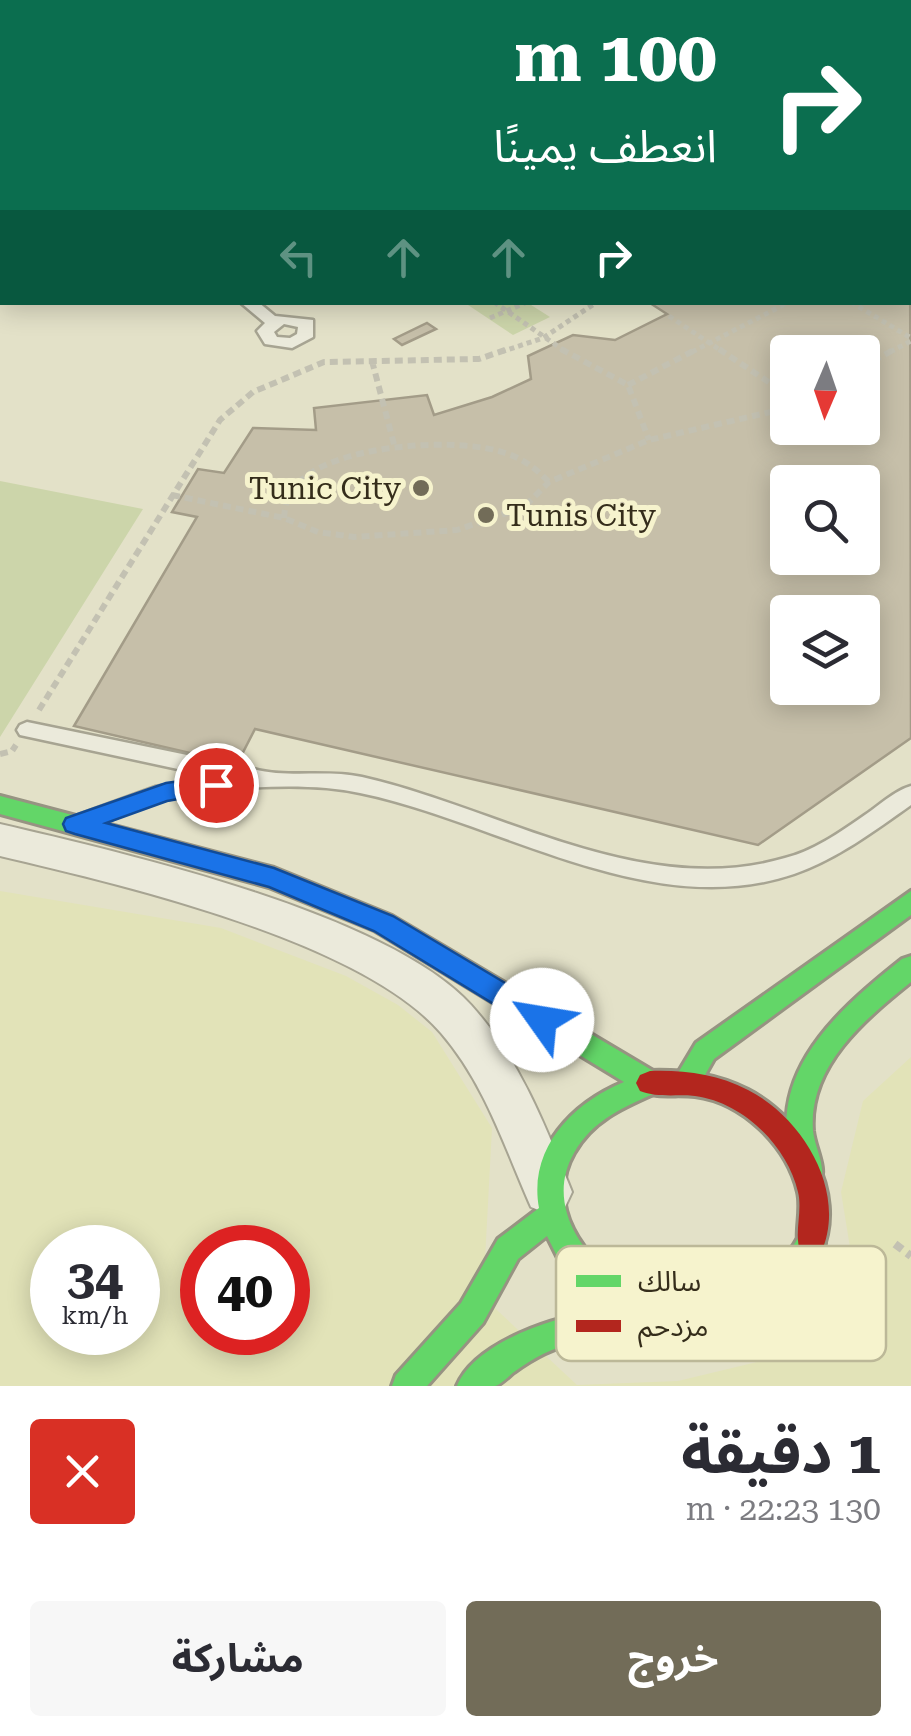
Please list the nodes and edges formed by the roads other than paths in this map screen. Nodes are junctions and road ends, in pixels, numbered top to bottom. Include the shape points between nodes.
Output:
1 (252, 305) edge
2 (273, 322) dead end
3 (27, 730) road end
4 (282, 782) junction
5 (911, 794) edge
6 (0, 805) edge
7 (75, 824) junction
8 (0, 840) edge
9 (911, 901) edge
10 (911, 967) edge
11 (686, 1082) junction
12 (650, 1083) junction
13 (551, 1206) junction
14 (816, 1206) junction
15 (563, 1246) edge
16 (812, 1246) edge
17 (556, 1335) edge
18 (408, 1386) edge
19 (472, 1386) edge

1 - 2 lane
3 - 4 lane
4 - 5 lane via 358,784 622,866 718,878 786,867 822,852
4 - 7 lane via 166,792
6 - 7 street
7 - 12 street via 274,878 384,923
8 - 13 street via 220,898 295,925 432,995 478,1045 508,1091
9 - 11 street via 705,1051
10 - 14 street via 860,1007 816,1065 798,1122
11 - 12 street
11 - 14 street via 759,1110 788,1137 807,1170
12 - 13 street via 590,1110 568,1134 554,1164
13 - 15 street
13 - 18 street via 508,1249 472,1313
14 - 16 street
17 - 19 street

